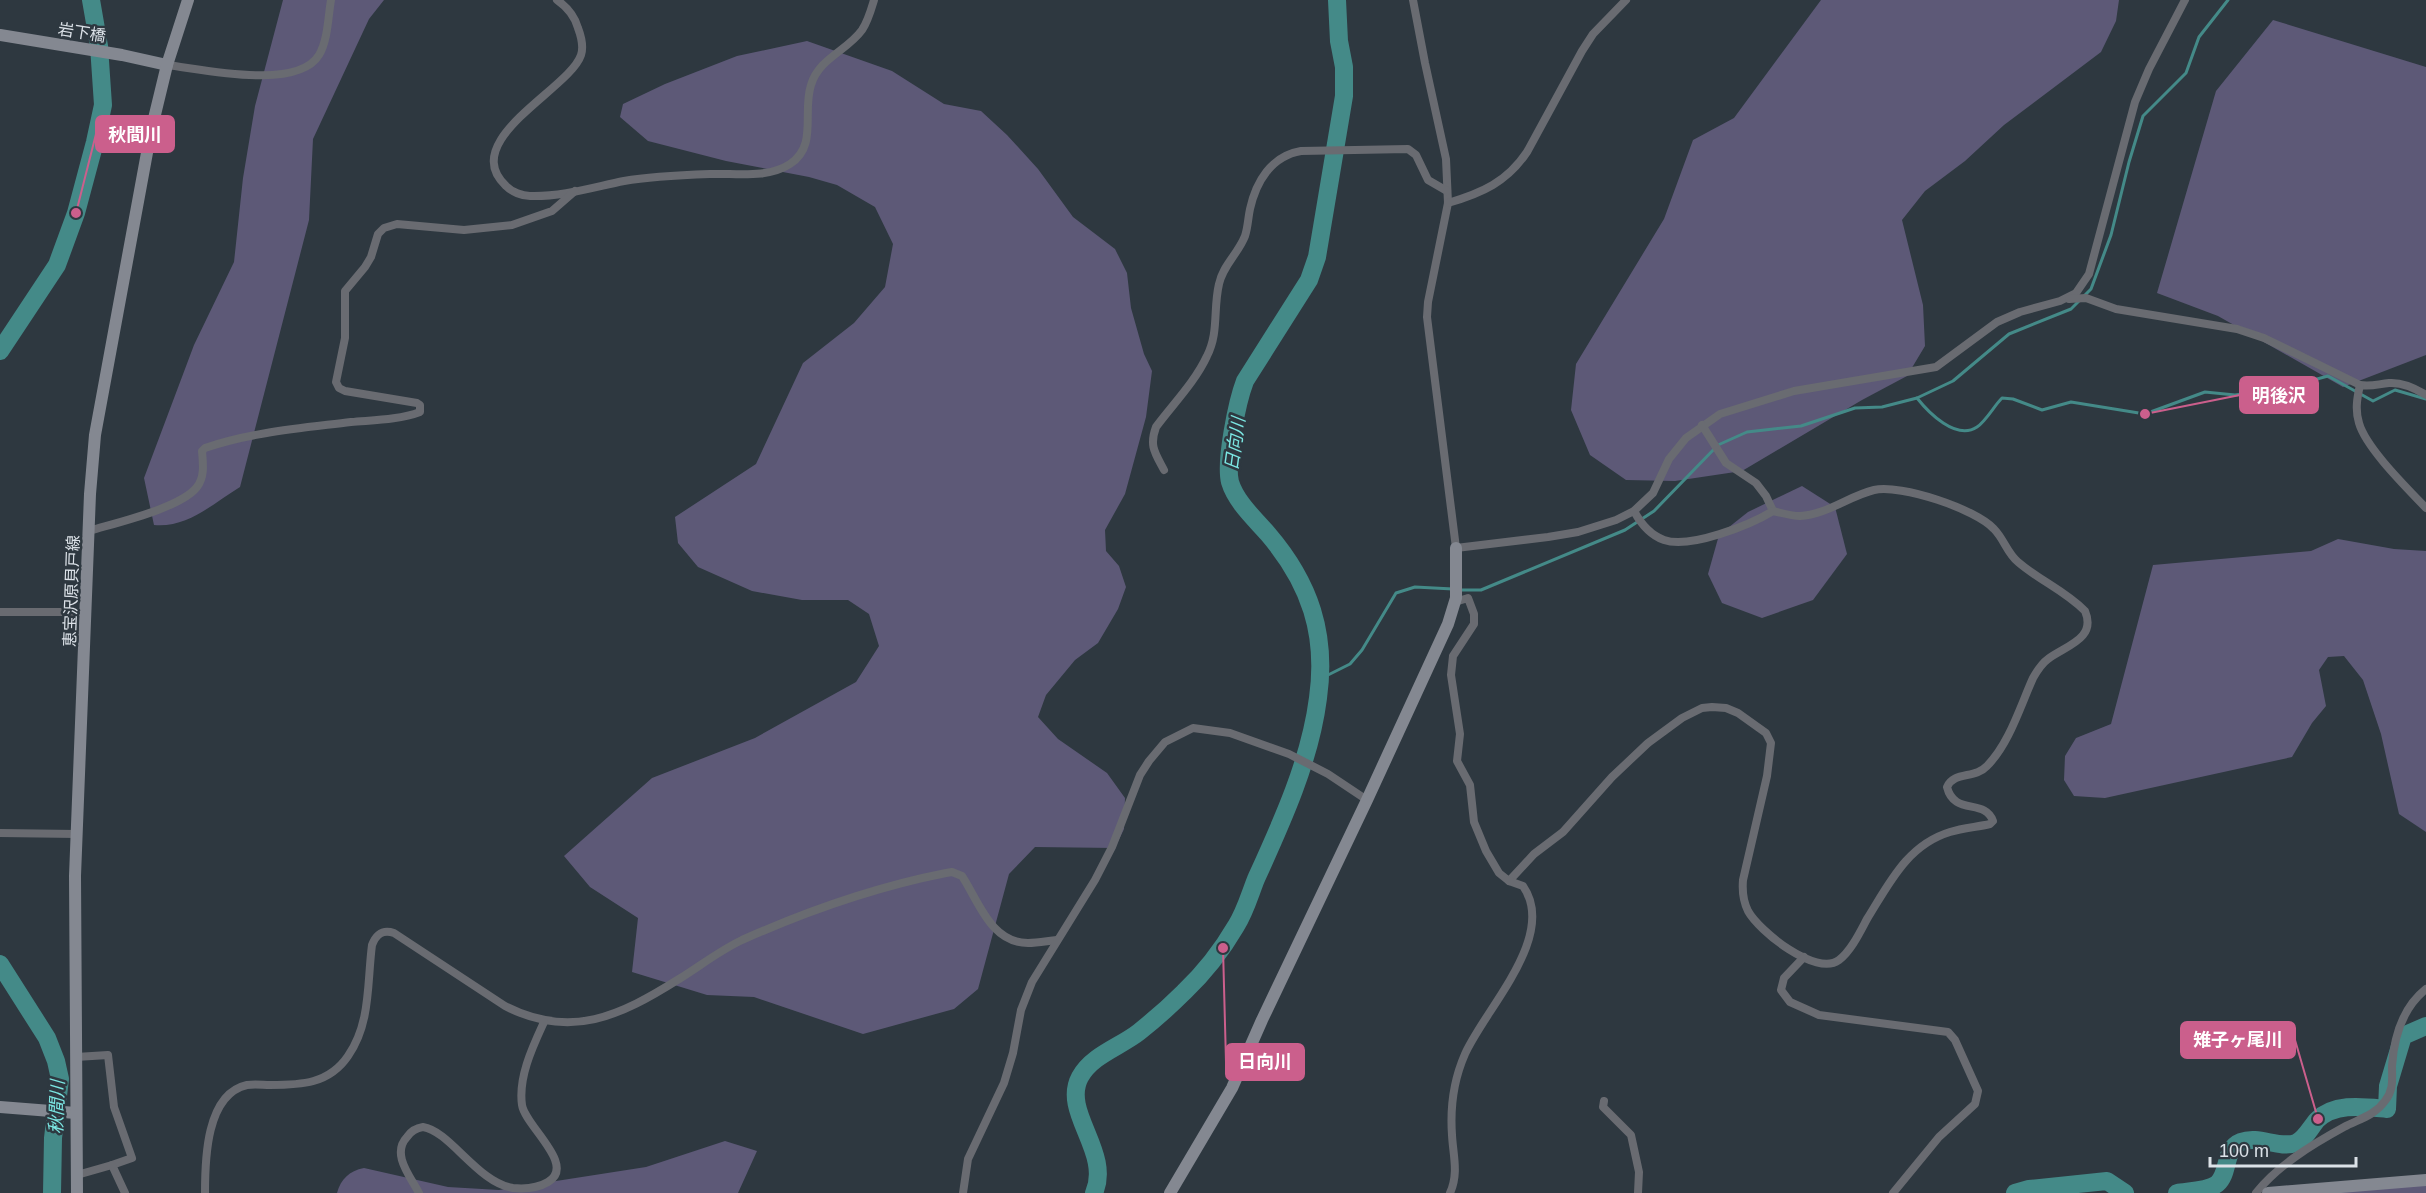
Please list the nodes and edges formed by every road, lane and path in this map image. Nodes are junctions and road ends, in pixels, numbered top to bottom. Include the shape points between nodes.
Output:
1 (188, 0) edge
2 (331, 0) edge
3 (557, 0) edge
4 (874, 0) edge
5 (1413, 0) edge
6 (1626, 0) edge
7 (2185, 0) edge
8 (0, 35) edge
9 (167, 65) junction
10 (575, 191) junction
11 (1447, 191) junction
12 (1448, 203) junction
13 (2066, 299) junction
14 (2360, 385) junction
15 (2426, 395) edge
16 (1702, 425) junction
17 (1164, 470) dead end
18 (2426, 508) edge
19 (1634, 511) junction
20 (1773, 511) junction
21 (89, 531) junction
22 (1456, 548) junction
23 (1456, 596) junction
24 (0, 612) edge
25 (87, 612) junction
26 (1367, 801) junction
27 (0, 833) edge
28 (77, 834) junction
29 (1509, 881) junction
30 (1057, 940) junction
31 (1804, 957) junction
32 (2426, 989) edge
33 (544, 1022) junction
34 (76, 1057) junction
35 (1604, 1101) dead end
36 (2, 1106) edge
37 (72, 1113) junction
38 (112, 1166) junction
39 (77, 1175) junction
40 (2426, 1180) edge
41 (77, 1193) edge
42 (125, 1193) edge
43 (205, 1193) edge
44 (419, 1193) edge
45 (963, 1193) edge
46 (1170, 1193) edge
47 (1450, 1193) edge
48 (1638, 1193) edge
49 (1893, 1193) edge
50 (2256, 1193) edge
51 (2268, 1193) edge

1 - 9 main road, 恵宝沢原貝戸線
2 - 9 street via 321,52 301,69 253,75
3 - 10 street via 577,24 581,54 567,76 513,124 494,162 504,184 513,192 528,196
4 - 10 street via 862,30 819,68 807,101 806,146 789,165 761,173 681,175
5 - 11 street via 1443,139
6 - 12 street via 1593,34 1516,167 1490,189
7 - 13 street via 2135,102 2089,274 2084,285
8 - 9 main road, 岩下橋
9 - 21 main road, 恵宝沢原貝戸線 via 151,131 95,435
10 - 21 street via 552,211 512,225 464,230 397,224 378,234 371,257 345,291 345,338 336,382 345,391 417,403 420,412 256,436 205,448 200,482 189,495
11 - 12 street
11 - 17 street via 1428,180 1416,155 1408,149 1301,152 1277,160 1259,183 1245,236 1222,274 1214,338 1207,357 1153,434 1154,450
12 - 22 street via 1427,317
13 - 14 street via 2086,298 2116,309 2237,329 2265,338
13 - 16 street via 1997,322 1936,367 1794,391 1720,414
14 - 15 street via 2398,383
14 - 18 street via 2356,403 2359,424 2369,443
16 - 19 street via 1677,448 1653,493
16 - 20 street via 1726,463 1756,483
19 - 20 street via 1649,532 1674,542 1725,532
19 - 22 street via 1578,532
20 - 31 street via 1800,516 1886,488 1925,496 1989,524 2019,564 2074,600 2085,611 2088,623 2076,644 2040,667 1988,765 1973,775 1950,780 1947,787 1952,798 1960,805 1989,813 1993,821 1942,834 1915,851 1882,892 1838,961 1828,964
21 - 25 main road, 恵宝沢原貝戸線
22 - 23 main road
23 - 26 main road via 1448,624
23 - 29 street via 1468,598 1474,614 1474,624 1453,656 1451,675 1460,734 1457,761 1470,785 1474,822 1482,841 1499,873
24 - 25 street
25 - 28 main road, 恵宝沢原貝戸線
26 - 30 street via 1328,774 1288,754 1199,727 1187,729 1165,742 1140,775 1112,847
26 - 46 main road via 1232,1088
27 - 28 street
28 - 34 main road, 恵宝沢原貝戸線
29 - 31 street via 1656,737 1696,710 1726,708 1766,733 1771,743 1743,880 1744,901 1768,934
29 - 47 street via 1523,886 1527,892 1533,924 1517,966 1469,1045 1457,1079 1452,1107 1456,1170
30 - 33 street via 1028,943 1006,938 990,923 962,876 952,872 865,894 776,925 738,942 610,1015 579,1023
30 - 45 street via 1027,993 1004,1083 972,1148
31 - 49 street via 1784,978 1781,990 1790,1002 1819,1015 1948,1032 1978,1091 1975,1104 1939,1137
32 - 50 street via 2400,1025 2394,1049 2393,1085 2387,1099 2367,1117 2344,1127 2281,1168
33 - 43 street via 505,1006 394,933 381,933 372,945 367,1007 348,1057 330,1075 314,1082 248,1085 229,1094 210,1133
33 - 44 street via 532,1047 521,1102 529,1122 554,1155 558,1170 555,1175 537,1186 503,1185 472,1165 433,1130 423,1127 411,1132 400,1147 400,1155
34 - 37 main road, 恵宝沢原貝戸線
34 - 38 street via 108,1055 114,1107 132,1158
35 - 48 street via 1603,1107 1631,1135 1639,1172
36 - 37 main road
37 - 39 main road, 恵宝沢原貝戸線
38 - 39 street
38 - 42 street
39 - 41 main road, 恵宝沢原貝戸線
40 - 51 main road

